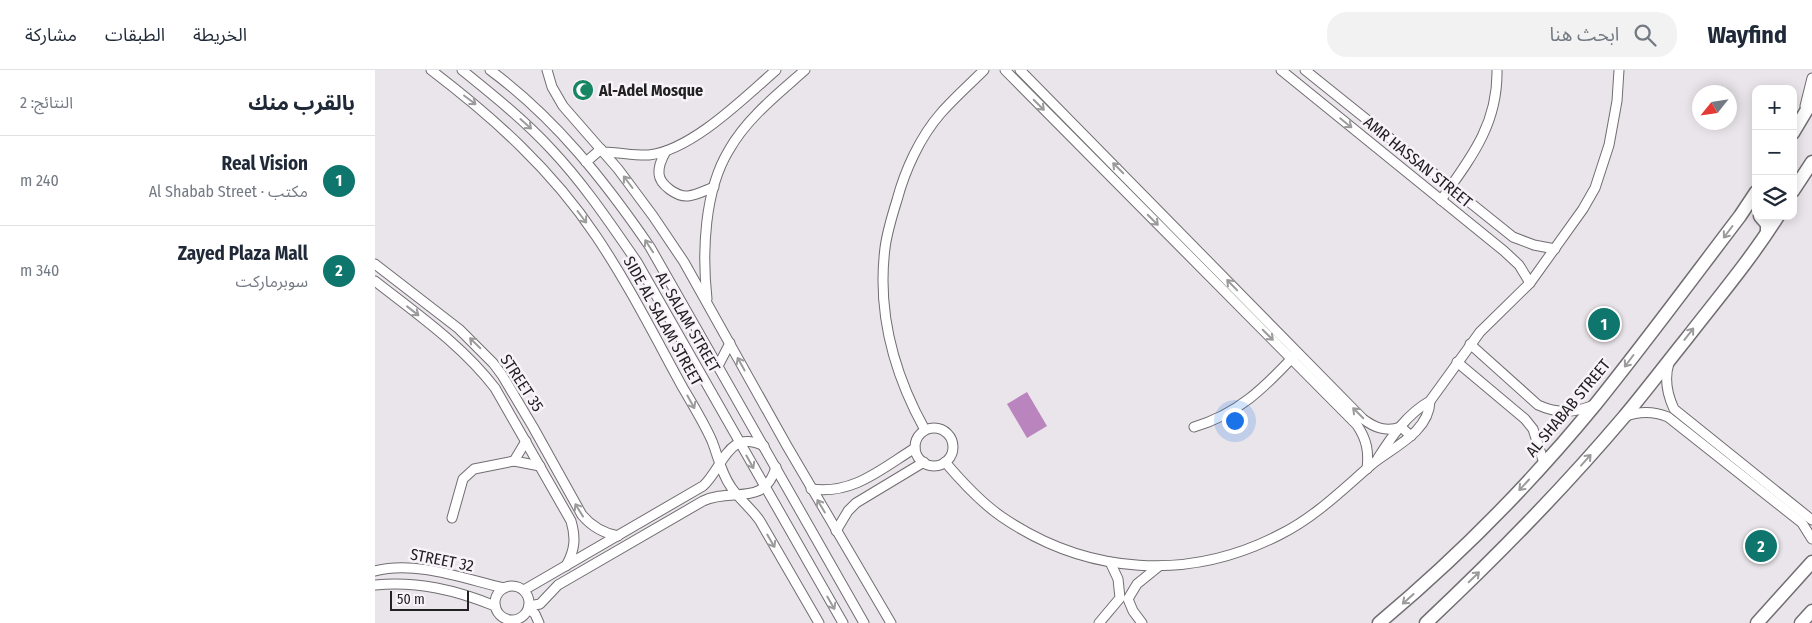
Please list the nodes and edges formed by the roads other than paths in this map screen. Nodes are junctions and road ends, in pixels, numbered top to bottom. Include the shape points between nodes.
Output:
1 (431, 70) edge
2 (490, 70) edge
3 (547, 70) edge
4 (776, 70) edge
5 (805, 70) edge
6 (984, 70) edge
7 (1005, 70) edge
8 (1020, 70) edge
9 (1281, 70) edge
10 (1305, 70) edge
11 (1497, 70) edge
12 (1619, 70) edge
13 (465, 71) edge
14 (1812, 78) edge
15 (1331, 92) junction
16 (1812, 101) edge
17 (1323, 104) junction
18 (1797, 125) edge
19 (1797, 126) edge
20 (1089, 138) junction
21 (1081, 147) junction
22 (602, 150) junction
23 (666, 151) junction
24 (586, 162) junction
25 (1812, 162) edge
26 (1797, 185) edge
27 (714, 187) junction
28 (1450, 187) junction
29 (1752, 198) edge
30 (1441, 200) junction
31 (1752, 214) edge
32 (1740, 216) junction
33 (1764, 220) edge
34 (1774, 220) edge
35 (1178, 229) junction
36 (1767, 232) junction
37 (1170, 237) junction
38 (1555, 249) junction
39 (1211, 262) junction
40 (375, 264) edge
41 (1203, 270) junction
42 (375, 281) edge
43 (1530, 283) junction
44 (708, 304) junction
45 (730, 343) junction
46 (1470, 344) junction
47 (1294, 356) junction
48 (1670, 359) junction
49 (1457, 362) junction
50 (718, 366) junction
51 (1430, 401) junction
52 (1594, 405) junction
53 (1624, 418) junction
54 (1401, 427) junction
55 (1195, 428) dead end
56 (925, 430) junction
57 (1411, 436) junction
58 (526, 441) junction
59 (739, 443) junction
60 (765, 446) junction
61 (915, 448) junction
62 (1377, 460) junction
63 (514, 462) junction
64 (924, 462) junction
65 (945, 462) junction
66 (1545, 463) junction
67 (720, 465) junction
68 (540, 466) junction
69 (776, 467) junction
70 (1367, 469) junction
71 (858, 483) junction
72 (764, 488) junction
73 (811, 489) junction
74 (738, 495) junction
75 (866, 496) junction
76 (452, 518) dead end
77 (1812, 520) edge
78 (836, 531) junction
79 (618, 536) junction
80 (1812, 538) edge
81 (1110, 562) junction
82 (1812, 562) edge
83 (567, 566) junction
84 (1158, 567) junction
85 (375, 571) edge
86 (375, 585) edge
87 (504, 588) junction
88 (524, 590) junction
89 (1124, 599) junction
90 (495, 606) junction
91 (529, 608) junction
92 (1812, 611) edge
93 (515, 622) edge
94 (539, 623) edge
95 (819, 623) edge
96 (843, 623) edge
97 (864, 623) edge
98 (891, 623) edge
99 (1099, 623) edge
100 (1142, 623) edge
101 (1379, 623) edge
102 (1426, 623) edge
103 (1757, 623) edge
104 (1801, 623) edge

1 -> 67 street, SIDE AL SALAM STREET via 513,137 565,194 596,235 704,425
2 - 24 street, AL SALAM STREET via 542,114
3 - 22 street via 552,88 563,106
4 - 23 street via 693,138
5 - 27 street via 772,99 737,138 722,162
6 - 56 street via 941,113 921,144 901,184 885,247 883,297 889,339 902,384
7 -> 21 street
8 - 20 street
9 - 17 street, AMR HASSAN STREET
10 - 15 street, AMR HASSAN STREET
11 - 28 street via 1497,91 1488,125
12 - 38 street via 1609,145 1595,188
13 -> 59 street, AL SALAM STREET via 551,149 596,203 637,262
14 - 18 street
15 - 17 street
15 - 28 street, AMR HASSAN STREET
16 - 19 street
17 -> 30 street, AMR HASSAN STREET
20 - 21 street
35 -> 20 street
21 -> 37 street
22 - 23 street via 633,155
22 - 24 street
44 -> 22 street via 653,216
23 - 27 street via 659,174 675,193 687,196
50 -> 24 street, AL SALAM STREET via 649,246
25 - 26 street
27 - 44 street via 706,235
28 - 30 street
28 - 38 street, AMR HASSAN STREET via 1513,237
29 - 32 street, AL SHABAB STREET
30 - 43 street, AMR HASSAN STREET via 1512,258
31 - 32 street
32 -> 52 street, AL SHABAB STREET
33 - 36 street
34 - 36 street
35 - 37 street
35 - 39 street
48 -> 36 street
37 - 41 street
38 - 43 street
39 - 41 street
47 -> 39 street
79 -> 40 street, STREET 35 via 601,532 587,522 502,375 483,351
41 -> 47 street
42 -> 58 street, STREET 35 via 471,359 495,388
43 - 46 street
44 - 45 street
45 - 50 street
73 -> 45 street
46 - 49 street
46 - 52 street via 1538,405 1551,411 1566,412
54 -> 47 street via 1391,430 1371,425
47 - 55 street via 1240,407 1214,422
47 - 70 street via 1364,435
48 - 53 street
48 - 77 street via 1666,374 1667,390 1674,409
49 - 51 street
49 - 66 street via 1525,419 1533,429
50 - 60 street, AL SALAM STREET
51 - 54 street
51 - 57 street via 1424,420
52 - 66 street, AL SHABAB STREET
53 - 80 street via 1651,412 1668,417 1802,523
102 -> 53 street via 1508,544
54 - 57 street
54 - 62 street
56 - 61 street via 919,435
56 - 65 street via 938,428 950,436 952,450
57 - 62 street
58 - 63 street
58 - 68 street, STREET 35
59 - 60 street
59 - 67 street via 727,452
59 -> 72 street, AL SALAM STREET
60 - 69 street, AL SALAM STREET
61 - 64 street
61 - 71 street
62 - 70 street
63 - 68 street
63 - 76 street via 481,467 468,473 460,486
64 - 65 street via 931,465
64 - 75 street
65 - 81 street via 980,500 1001,517 1061,549
66 -> 101 street, AL SHABAB STREET via 1484,527
67 - 74 street, SIDE AL SALAM STREET
67 - 79 street via 703,486
68 - 83 street, STREET 35 via 574,532 575,544
69 - 72 street
69 - 97 street, AL SALAM STREET
70 - 84 street via 1311,515 1263,544 1220,557
71 - 73 street via 836,490
71 - 75 street
72 - 74 street via 752,494
72 -> 96 street, AL SALAM STREET
78 -> 73 street
74 - 91 street via 719,495 703,501 558,585 540,604
74 -> 95 street, SIDE AL SALAM STREET via 760,521
75 - 78 street via 848,511
78 - 98 street
79 - 83 street
81 - 84 street
81 - 89 street
82 - 103 street
83 - 88 street
84 - 89 street
85 - 87 street, STREET 32 via 412,568
86 - 90 street, STREET 32 via 429,586
87 - 88 street via 514,586
87 - 90 street via 497,596
88 - 91 street
89 - 99 street
89 - 100 street
90 - 93 street via 500,616
91 - 93 street
91 - 94 street
92 - 104 street

